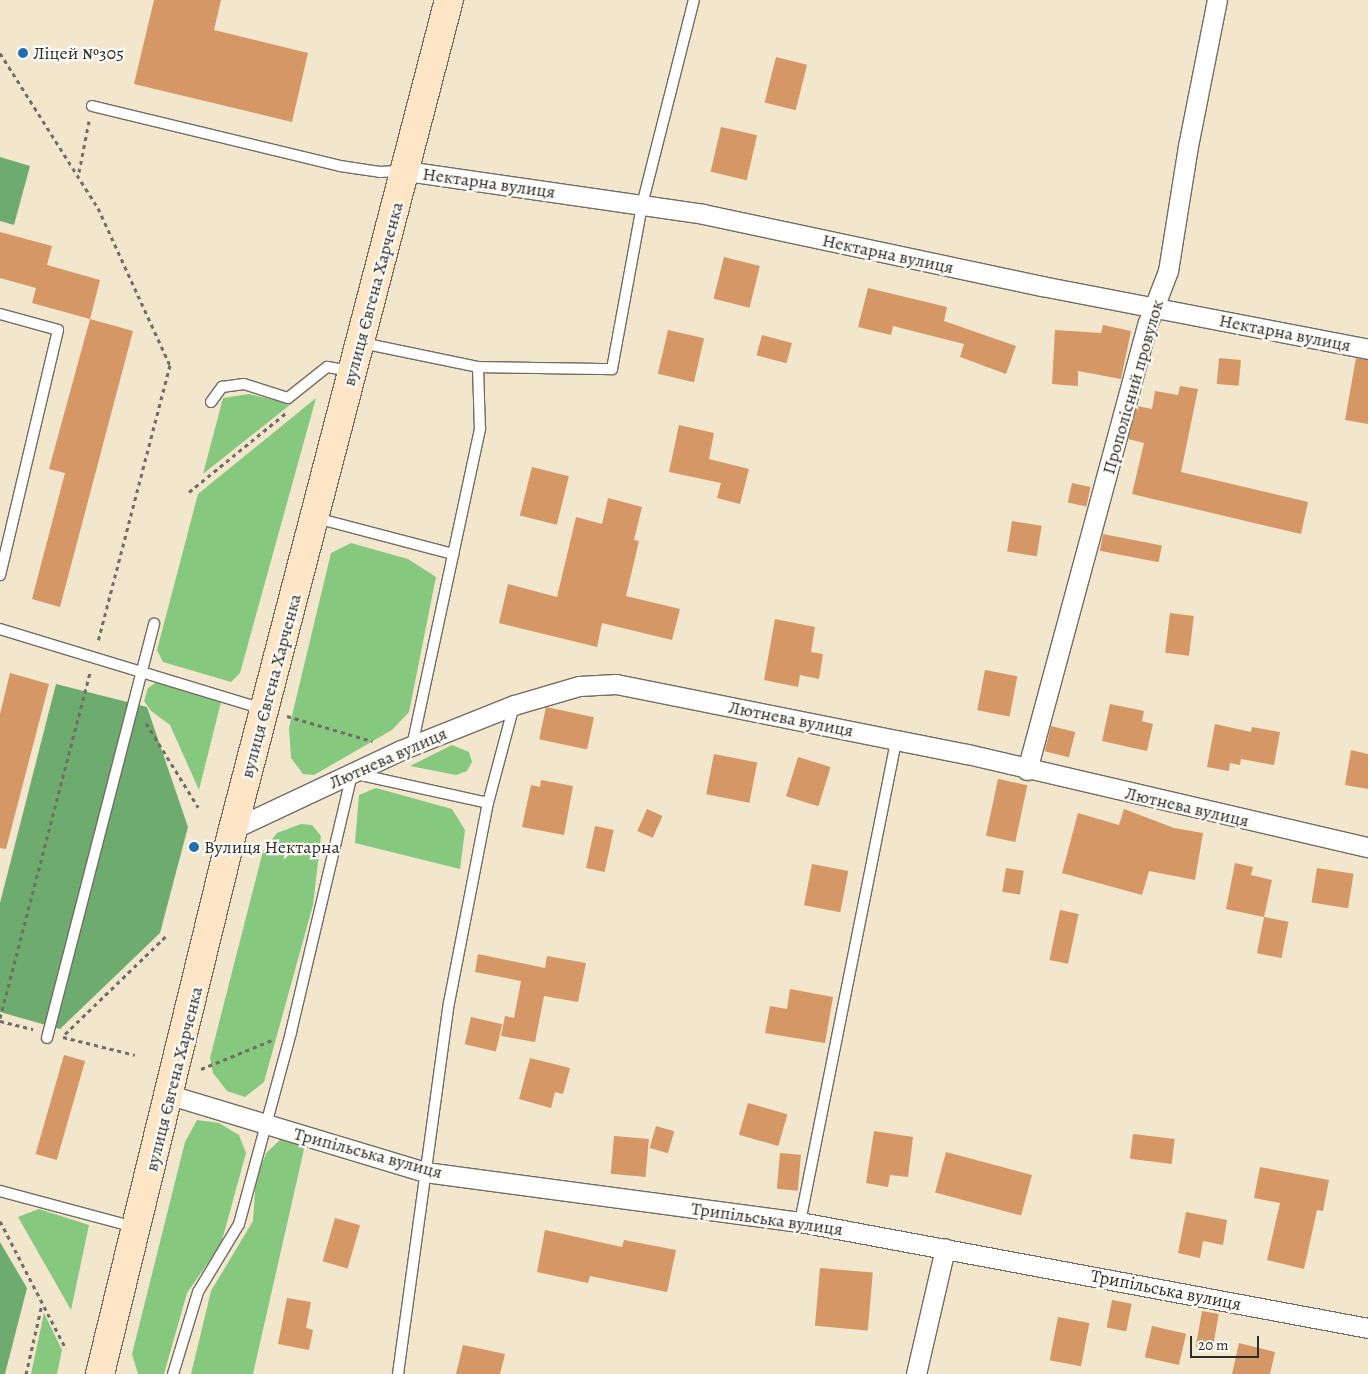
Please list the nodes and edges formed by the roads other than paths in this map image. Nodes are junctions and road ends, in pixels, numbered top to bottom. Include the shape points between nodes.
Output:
1 (449, 0) edge
2 (694, 0) edge
3 (1217, 0) edge
4 (92, 106) road end
5 (406, 171) junction
6 (642, 205) junction
7 (1156, 308) junction
8 (0, 314) edge
9 (360, 343) junction
10 (1368, 349) edge
11 (478, 366) junction
12 (352, 371) junction
13 (211, 402) dead end
14 (314, 518) junction
15 (453, 554) junction
16 (0, 574) edge
17 (154, 624) dead end
18 (0, 629) edge
19 (142, 672) junction
20 (514, 704) junction
21 (264, 709) junction
22 (896, 740) junction
23 (406, 747) junction
24 (1027, 770) junction
25 (352, 773) junction
26 (488, 803) junction
27 (233, 829) junction
28 (1368, 847) edge
29 (48, 1036) road end
30 (170, 1095) junction
31 (268, 1125) junction
32 (425, 1172) junction
33 (0, 1192) edge
34 (800, 1222) junction
35 (137, 1228) junction
36 (945, 1248) junction
37 (1368, 1328) edge
38 (100, 1374) edge
39 (173, 1374) edge
40 (398, 1374) edge
41 (916, 1374) edge

1 - 5 main road, вулиця Євгена Харченка
2 - 6 lane
3 - 7 street, Прополісний провулок via 1188,146 1168,271
4 - 5 lane via 340,166 380,172
5 - 6 street, Нектарна вулиця
5 - 9 main road, вулиця Євгена Харченка
6 - 7 street, Нектарна вулиця via 703,214
6 - 11 lane via 612,368
7 - 10 street, Нектарна вулиця
7 - 24 street, Прополісний провулок via 1148,323
8 - 16 lane via 58,330
9 - 11 lane
9 - 12 main road, вулиця Євгена Харченка
11 - 15 lane via 480,429
12 - 13 lane via 328,367 288,398 244,384 222,388
12 - 14 main road, вулиця Євгена Харченка
14 - 15 lane
14 - 21 main road, вулиця Євгена Харченка
15 - 23 lane
17 - 19 lane
18 - 19 lane
19 - 21 lane
19 - 29 lane
20 - 22 street, Лютнева вулиця via 579,686 616,684
20 - 23 street, Лютнева вулиця
20 - 26 lane
21 - 27 main road, вулиця Євгена Харченка
22 - 24 street, Лютнева вулиця
22 - 34 lane
23 - 25 street, Лютнева вулиця
24 - 28 street, Лютнева вулиця
25 - 26 lane
25 - 27 street, Лютнева вулиця
25 - 31 lane
26 - 32 lane via 449,1003
27 - 30 main road, вулиця Євгена Харченка
30 - 31 street, Трипільська вулиця
30 - 35 main road, вулиця Євгена Харченка
31 - 32 street, Трипільська вулиця
31 - 39 lane via 239,1224 198,1292
32 - 34 street, Трипільська вулиця
32 - 40 lane
33 - 35 lane
34 - 36 street, Трипільська вулиця
35 - 38 main road, вулиця Євгена Харченка
36 - 37 street, Трипільська вулиця
36 - 41 street

